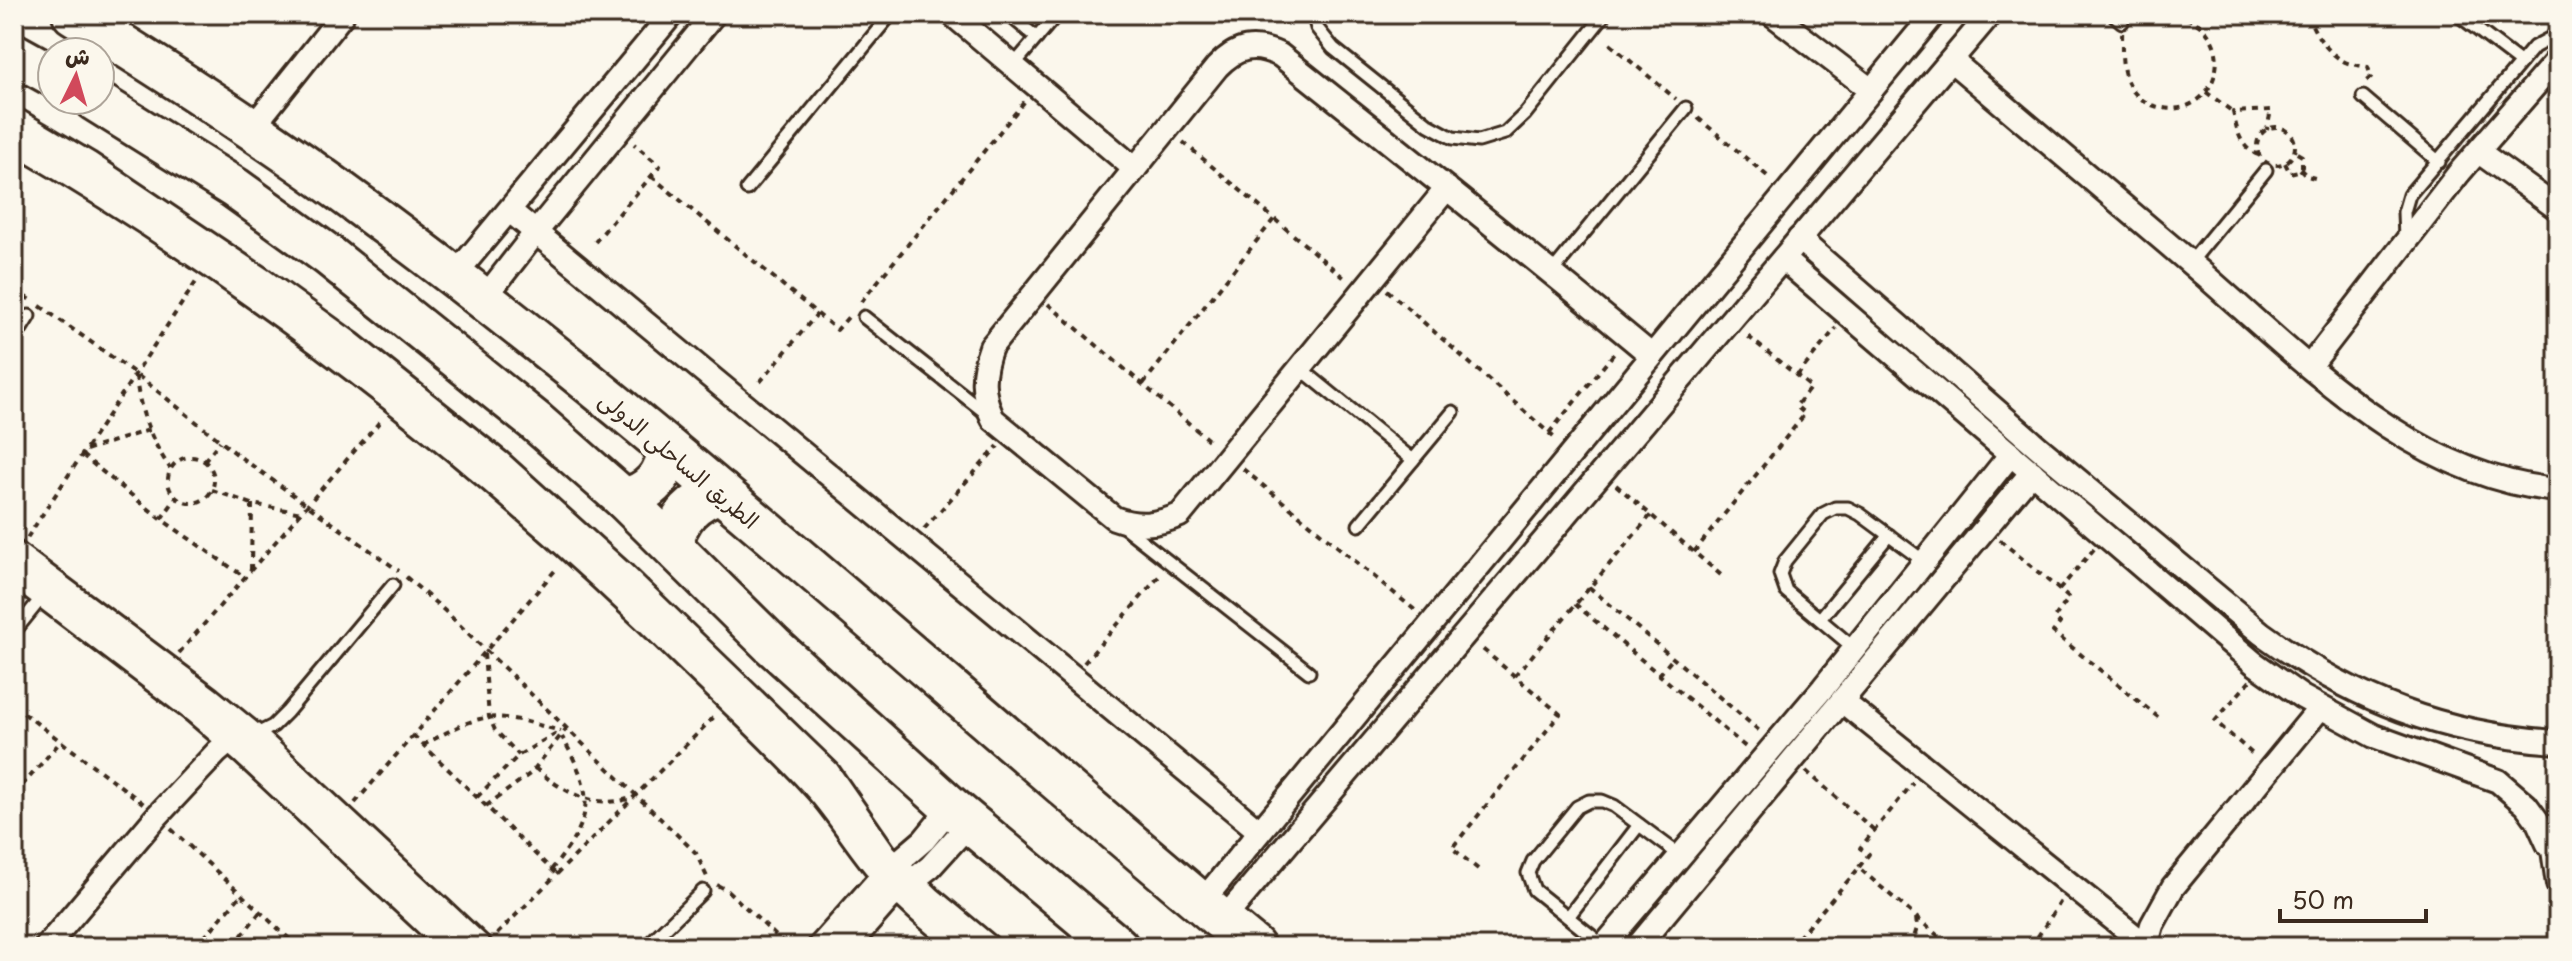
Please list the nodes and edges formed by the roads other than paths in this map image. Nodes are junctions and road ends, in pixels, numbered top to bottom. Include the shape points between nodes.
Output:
1 (73, 14) edge
2 (343, 14) edge
3 (672, 14) edge
4 (714, 14) edge
5 (891, 14) edge
6 (1008, 14) edge
7 (1057, 14) edge
8 (1313, 14) edge
9 (1605, 14) edge
10 (1772, 14) edge
11 (1934, 14) edge
12 (1990, 14) edge
13 (2457, 14) edge
14 (968, 19) edge
15 (2558, 34) edge
16 (1037, 38) junction
17 (14, 54) edge
18 (2558, 59) edge
19 (1952, 61) junction
20 (2520, 62) junction
21 (36, 66) edge
22 (1013, 66) junction
23 (1871, 90) junction
24 (2363, 97) road end
25 (1686, 108) dead end
26 (116, 114) edge
27 (14, 119) edge
28 (252, 128) junction
29 (14, 142) edge
30 (2479, 152) junction
31 (2439, 162) junction
32 (1135, 169) junction
33 (2266, 170) dead end
34 (1447, 188) junction
35 (747, 189) dead end
36 (2558, 209) edge
37 (510, 211) junction
38 (536, 232) junction
39 (1799, 239) junction
40 (2406, 245) junction
41 (1783, 259) junction
42 (2190, 263) junction
43 (1552, 272) junction
44 (469, 288) junction
45 (29, 316) dead end
46 (864, 317) dead end
47 (14, 340) edge
48 (1651, 355) junction
49 (2310, 366) junction
50 (1300, 368) junction
51 (1453, 412) dead end
52 (1001, 426) junction
53 (668, 449) junction
54 (2011, 454) junction
55 (1413, 460) junction
56 (2032, 472) junction
57 (2558, 490) edge
58 (721, 492) junction
59 (624, 499) junction
60 (1114, 518) junction
61 (1359, 525) dead end
62 (1889, 535) junction
63 (672, 545) junction
64 (15, 560) edge
65 (1925, 562) junction
66 (393, 585) dead end
67 (43, 596) junction
68 (1820, 619) junction
69 (14, 632) edge
70 (2261, 633) junction
71 (1855, 649) junction
72 (2253, 662) junction
73 (1309, 672) dead end
74 (1842, 701) junction
75 (2320, 708) junction
76 (254, 735) junction
77 (230, 741) junction
78 (2558, 742) edge
79 (961, 815) junction
80 (1639, 825) junction
81 (1258, 830) junction
82 (2556, 851) edge
83 (1681, 856) junction
84 (897, 878) junction
85 (2558, 884) edge
86 (703, 891) dead end
87 (1212, 912) junction
88 (1568, 917) junction
89 (470, 943) edge
90 (1604, 946) edge
91 (46, 947) edge
92 (646, 947) edge
93 (819, 947) edge
94 (847, 947) edge
95 (963, 947) edge
96 (989, 947) edge
97 (1118, 947) edge
98 (1254, 947) edge
99 (1637, 947) edge
100 (2147, 947) edge

1 - 28 highway, الطريق الساحلى الدولى
2 - 28 street
3 - 37 street
4 - 38 street
5 - 35 lane
6 - 16 lane
7 - 16 lane
8 - 9 lane via 1333,48 1429,125 1453,138 1479,141 1505,133 1525,114
10 - 23 street
11 - 23 street
12 - 19 street
13 - 20 lane
14 - 22 street
15 - 20 lane via 2541,41
16 - 22 lane
17 - 21 highway
18 - 30 street
19 - 39 street
19 - 42 street
20 - 31 lane
22 - 32 street
23 - 48 street
24 - 31 lane
25 - 43 lane
26 - 59 highway via 235,188 328,255
27 - 84 street via 264,281 499,462 828,772
28 - 44 highway, الطريق الساحلى الدولى
29 - 84 street via 207,264 396,403 572,550 817,790
30 - 36 street
30 - 40 street
31 - 40 lane via 2406,203
32 - 34 street via 1229,54 1264,47
32 - 52 street via 991,347 982,383 985,402
33 - 42 lane
34 - 43 street
34 - 50 street
37 - 38 street
37 - 44 street
38 - 44 street
38 - 81 street
39 - 41 street
39 - 70 street
40 - 49 street
41 - 54 street
41 - 87 street via 1465,634
42 - 49 street
43 - 48 street
44 - 53 highway, الطريق الساحلى الدولى
45 - 47 lane
46 - 52 lane
48 - 81 street
49 - 57 street via 2423,447 2510,482
50 - 55 lane
50 - 60 street via 1180,515 1147,525
51 - 55 lane
52 - 60 street
53 - 58 highway, الطريق الساحلى الدولى
53 - 59 highway via 661,477 639,495
54 - 56 street
54 - 65 street
55 - 61 lane
56 - 72 street
56 - 74 street
58 - 63 highway via 693,505 675,530
58 - 87 highway, الطريق الساحلى الدولى
59 - 63 highway
60 - 73 lane
62 - 65 lane
62 - 68 lane
62 - 68 lane via 1854,510 1835,508 1823,514 1780,574 1786,591
63 - 79 highway via 773,646
64 - 67 street
64 - 76 street
65 - 71 street
66 - 76 lane via 287,712
67 - 69 lane
67 - 77 street
68 - 71 lane
70 - 72 street
70 - 78 street via 2376,702 2505,737
71 - 83 street
72 - 75 street
74 - 99 street
74 - 100 street
75 - 82 street via 2389,742 2498,781 2526,805
75 - 100 street via 2173,887 2152,925
76 - 77 street
76 - 89 street
77 - 89 street
77 - 91 street via 157,816
79 - 84 street via 916,849
79 - 97 highway
80 - 83 lane
80 - 88 lane
80 - 88 lane via 1609,803 1589,801 1577,807 1533,861 1531,885
81 - 87 street
82 - 85 street
83 - 90 street
84 - 93 street
84 - 94 street
84 - 95 street
84 - 96 street
86 - 92 lane
87 - 98 highway, الطريق الساحلى الدولى
88 - 90 lane

